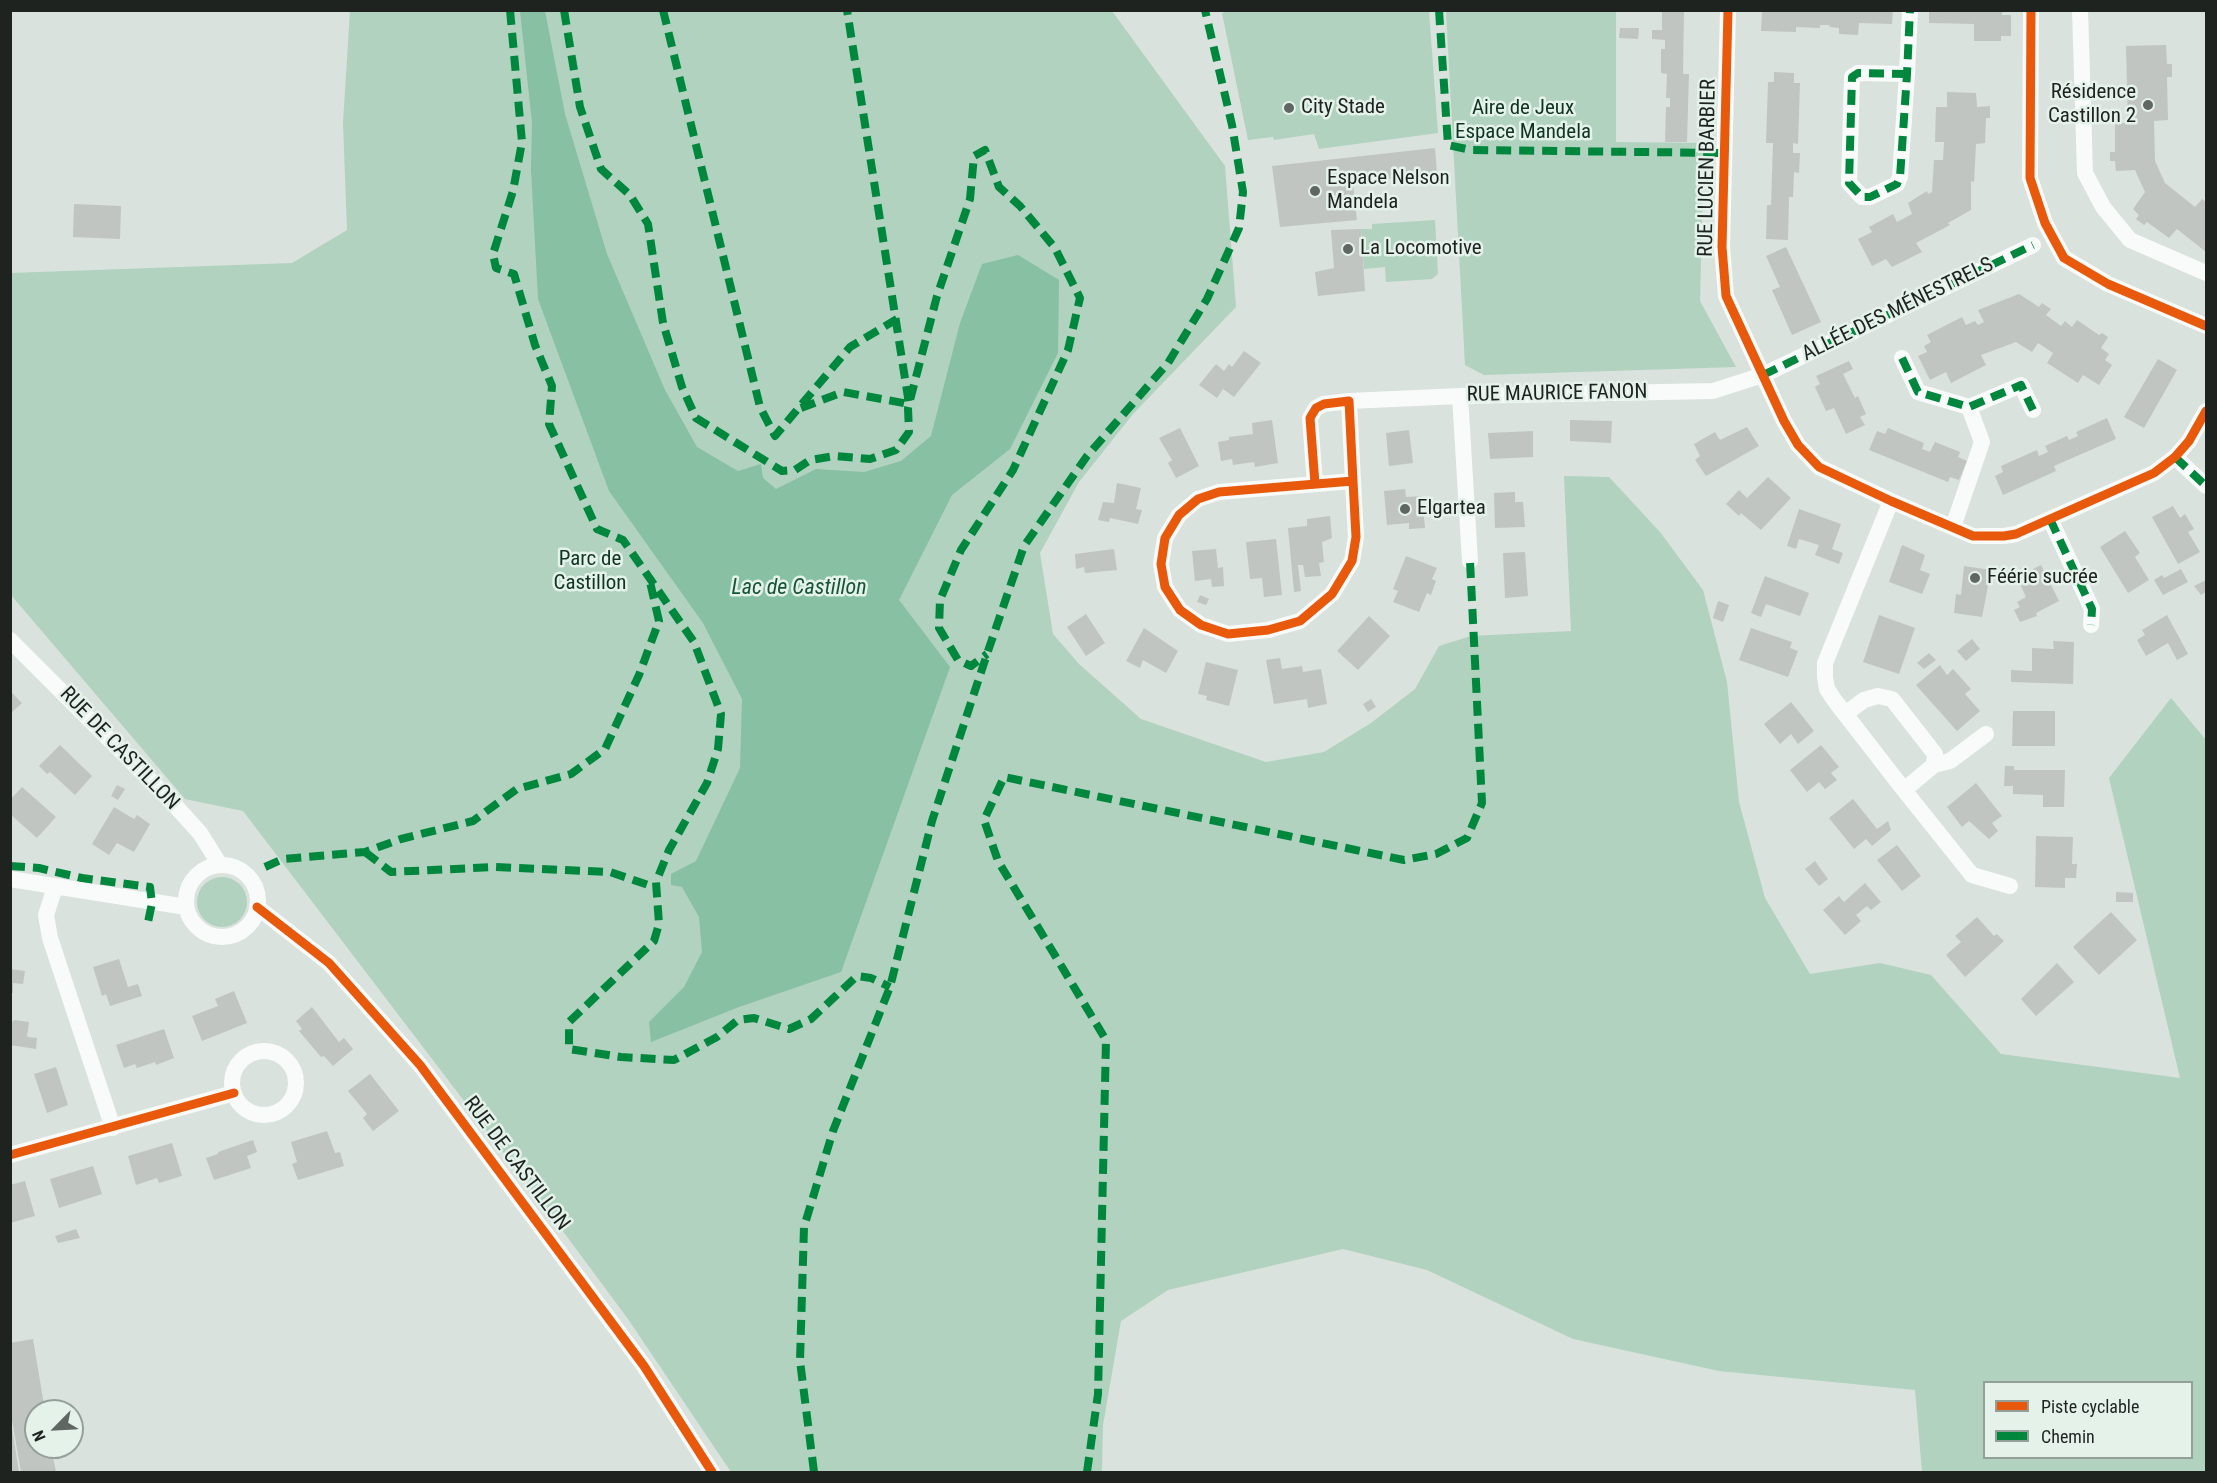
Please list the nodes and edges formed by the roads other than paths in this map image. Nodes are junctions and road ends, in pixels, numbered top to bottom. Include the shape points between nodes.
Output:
1 (1728, 10) edge
2 (1910, 10) edge
3 (2031, 10) edge
4 (2080, 10) edge
5 (1906, 74) junction
6 (2033, 245) dead end
7 (2206, 273) edge
8 (2206, 326) edge
9 (1902, 358) dead end
10 (1763, 375) junction
11 (1460, 396) junction
12 (1349, 401) junction
13 (1969, 407) junction
14 (2033, 410) dead end
15 (2206, 411) edge
16 (2175, 457) junction
17 (1353, 481) junction
18 (1315, 484) junction
19 (2206, 486) edge
20 (1891, 501) junction
21 (2050, 519) junction
22 (1953, 527) junction
23 (1470, 561) dead end
24 (2091, 625) dead end
25 (10, 640) edge
26 (1845, 714) junction
27 (1986, 734) dead end
28 (1934, 765) junction
29 (1904, 790) junction
30 (220, 865) junction
31 (10, 879) edge
32 (2010, 886) dead end
33 (55, 888) junction
34 (186, 907) junction
35 (258, 908) junction
36 (234, 1093) dead end
37 (113, 1128) junction
38 (10, 1155) edge
39 (712, 1473) edge

1 - 10 street, RUE LUCIEN BARBIER via 1722,247 1726,296
2 - 5 street
3 - 8 street via 2030,178 2045,223 2064,258 2108,284
4 - 7 street via 2085,173 2103,207 2130,240
5 - 5 street via 1900,177 1897,184 1862,197 1849,183 1852,77 1858,73
6 - 10 street, ALLÉE DES MÉNESTRELS
9 - 13 street via 1918,392
10 - 11 street, RUE MAURICE FANON via 1713,391
10 - 20 street, RUE LUCIEN BARBIER via 1798,445 1819,466
11 - 12 street, RUE MAURICE FANON
11 - 23 street
12 - 17 street
12 - 18 street, RUE MAURICE FANON via 1324,404 1310,418
13 - 14 street via 2021,385
13 - 22 street via 1982,442
15 - 16 street, RUE LUCIEN BARBIER
16 - 19 street
16 - 21 street, RUE LUCIEN BARBIER via 2154,473
17 - 18 street
17 - 18 street via 1356,537 1352,561 1332,594 1300,621 1268,630 1228,634 1201,625 1180,610 1165,587 1161,564 1165,538 1179,515 1198,499 1219,492
20 - 22 street, RUE LUCIEN BARBIER
20 - 26 street via 1826,663 1827,689
21 - 22 street, RUE LUCIEN BARBIER via 2016,534 1994,538 1973,536
21 - 24 street via 2092,609
25 - 30 street, RUE DE CASTILLON via 170,800 200,833
26 - 28 street via 1864,700 1878,696 1892,699 1935,754
26 - 29 street
27 - 28 street via 1950,761
28 - 29 street
29 - 32 street via 1972,875
30 - 34 street via 198,874 190,883
30 - 35 street via 233,866 253,882
31 - 33 street
33 - 34 street
33 - 37 street via 46,915 50,938
34 - 35 street via 196,927 216,937 227,937 247,927
35 - 39 street, RUE DE CASTILLON via 329,963 420,1065 644,1366
36 - 37 street
37 - 38 street

